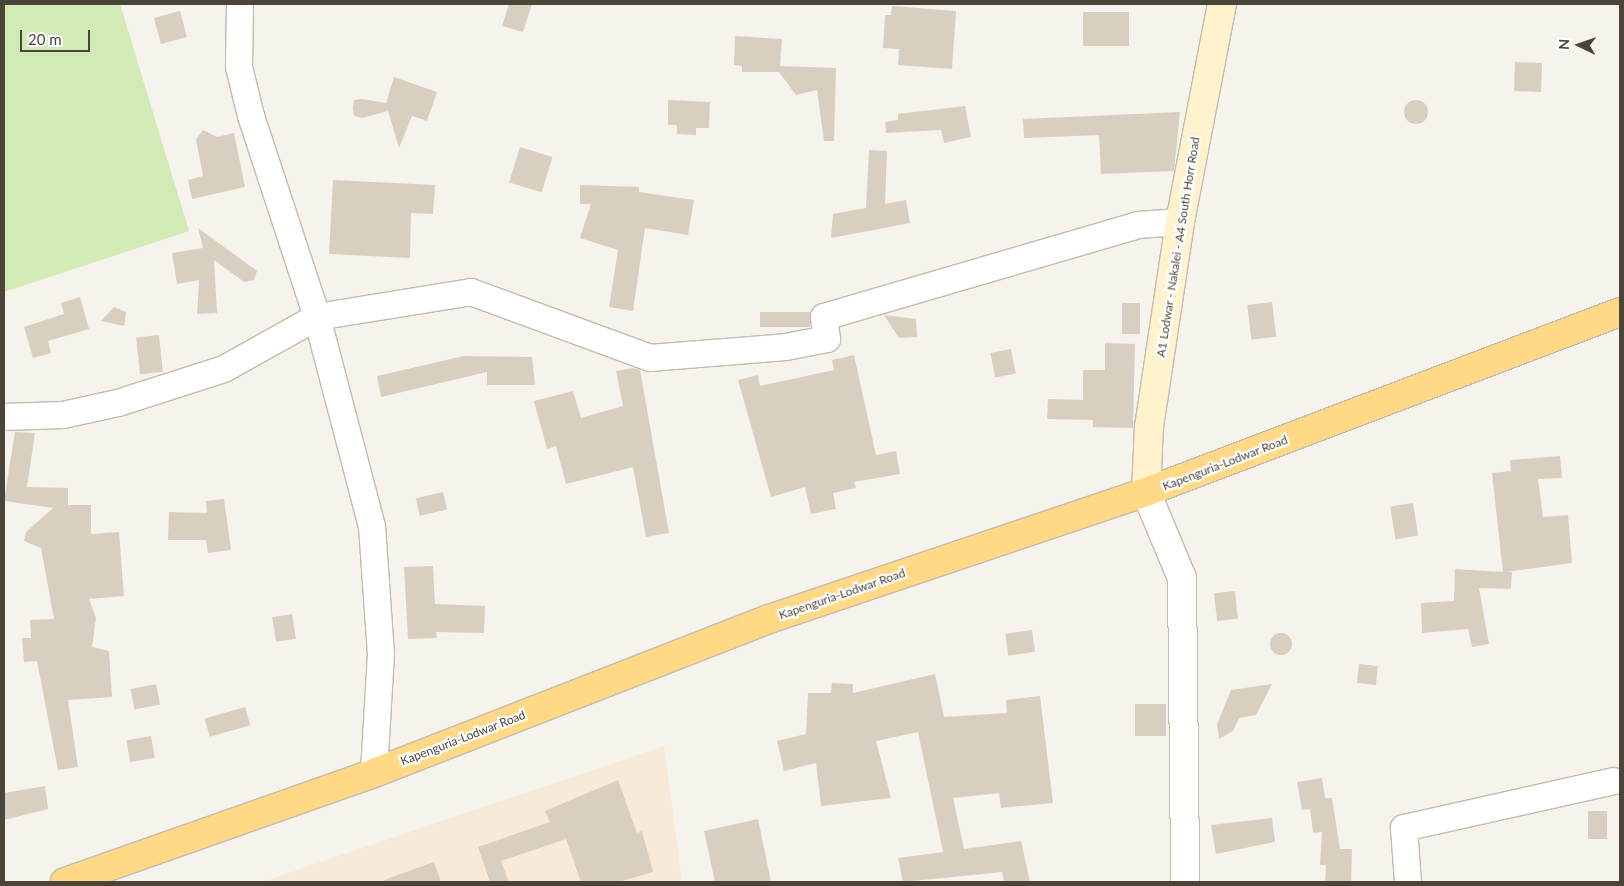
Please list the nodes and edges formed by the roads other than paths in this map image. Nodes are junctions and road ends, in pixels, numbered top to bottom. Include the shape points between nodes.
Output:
1 (240, 4) edge
2 (1222, 4) edge
3 (1180, 222) junction
4 (1620, 312) edge
5 (317, 317) junction
6 (4, 417) edge
7 (1146, 492) junction
8 (374, 773) junction
9 (1614, 781) dead end
10 (65, 882) edge
11 (1185, 882) edge
12 (1408, 882) edge

1 - 5 street via 239,67 247,100
2 - 3 main road, A1 Lodwar - Nakalei - A4 South Horr Road
3 - 5 street via 1138,225 824,317 827,339 722,355 650,358 471,292
3 - 7 main road, A1 Lodwar - Nakalei - A4 South Horr Road via 1149,427
4 - 7 highway, Kapenguria-Lodwar Road
5 - 6 street via 215,372 63,415
5 - 8 street via 372,526 381,654
7 - 8 highway, Kapenguria-Lodwar Road via 768,619
7 - 11 street via 1182,578
8 - 10 highway, Kapenguria-Lodwar Road
9 - 12 street via 1404,828

